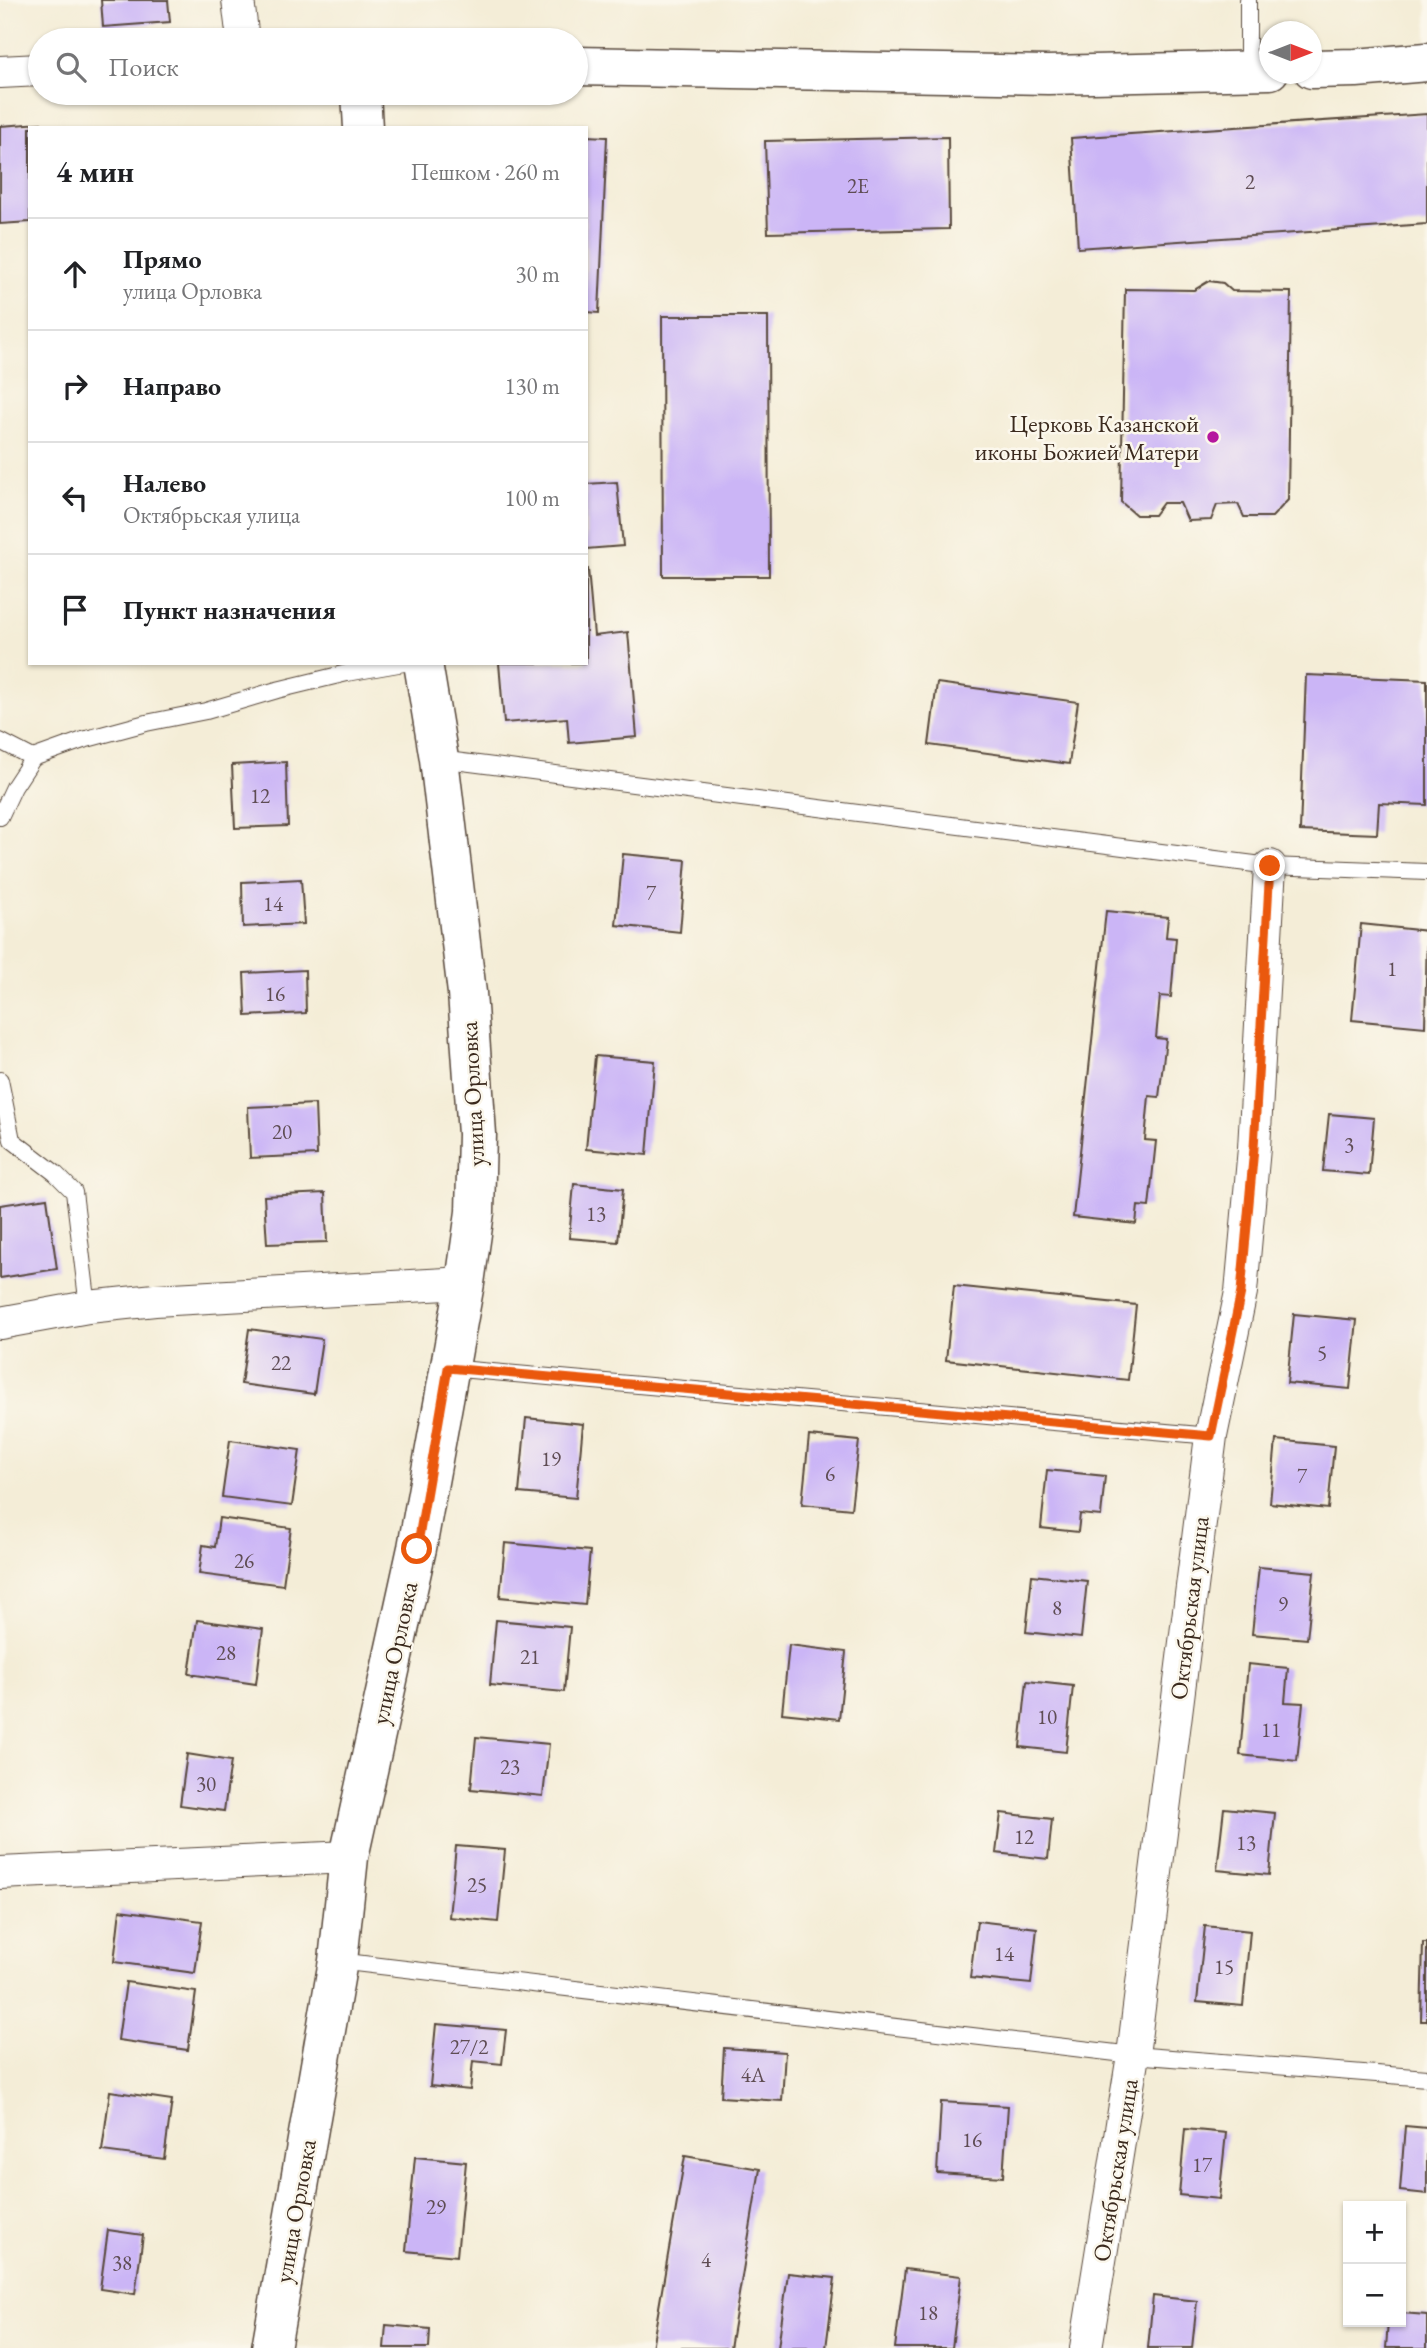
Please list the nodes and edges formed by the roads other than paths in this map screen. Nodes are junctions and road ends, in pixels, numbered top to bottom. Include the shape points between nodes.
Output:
1 (238, 0) edge
2 (1248, 0) edge
3 (242, 28) edge
4 (1427, 62) edge
5 (588, 66) edge
6 (1322, 69) edge
7 (1259, 70) edge
8 (28, 71) edge
9 (0, 72) edge
10 (362, 105) edge
11 (363, 126) edge
12 (393, 665) edge
13 (423, 665) edge
14 (0, 741) edge
15 (33, 758) junction
16 (439, 759) junction
17 (0, 817) edge
18 (1270, 866) junction
19 (1427, 872) edge
20 (0, 1080) edge
21 (465, 1283) junction
22 (88, 1307) junction
23 (0, 1323) edge
24 (448, 1368) junction
25 (1211, 1436) junction
26 (349, 1857) junction
27 (0, 1874) edge
28 (338, 1961) junction
29 (1133, 2055) junction
30 (1427, 2078) edge
31 (271, 2348) edge
32 (1086, 2348) edge

1 - 3 street
2 - 7 lane
4 - 6 street
5 - 7 street via 1048,75
8 - 9 street
10 - 11 street
12 - 15 lane via 146,723
13 - 16 street, улица Орловка
14 - 15 lane
15 - 17 lane
16 - 18 lane
16 - 21 street, улица Орловка via 467,993 477,1134 475,1212
18 - 19 lane
18 - 25 street, Октябрьская улица via 1241,1292
20 - 22 lane via 12,1140 74,1192
21 - 22 street
21 - 24 street, улица Орловка
22 - 23 street
24 - 25 lane
24 - 26 street, улица Орловка via 417,1549
25 - 29 street, Октябрьская улица
26 - 27 street
26 - 28 street, улица Орловка
28 - 29 lane
28 - 31 street, улица Орловка
29 - 30 lane
29 - 32 street, Октябрьская улица

